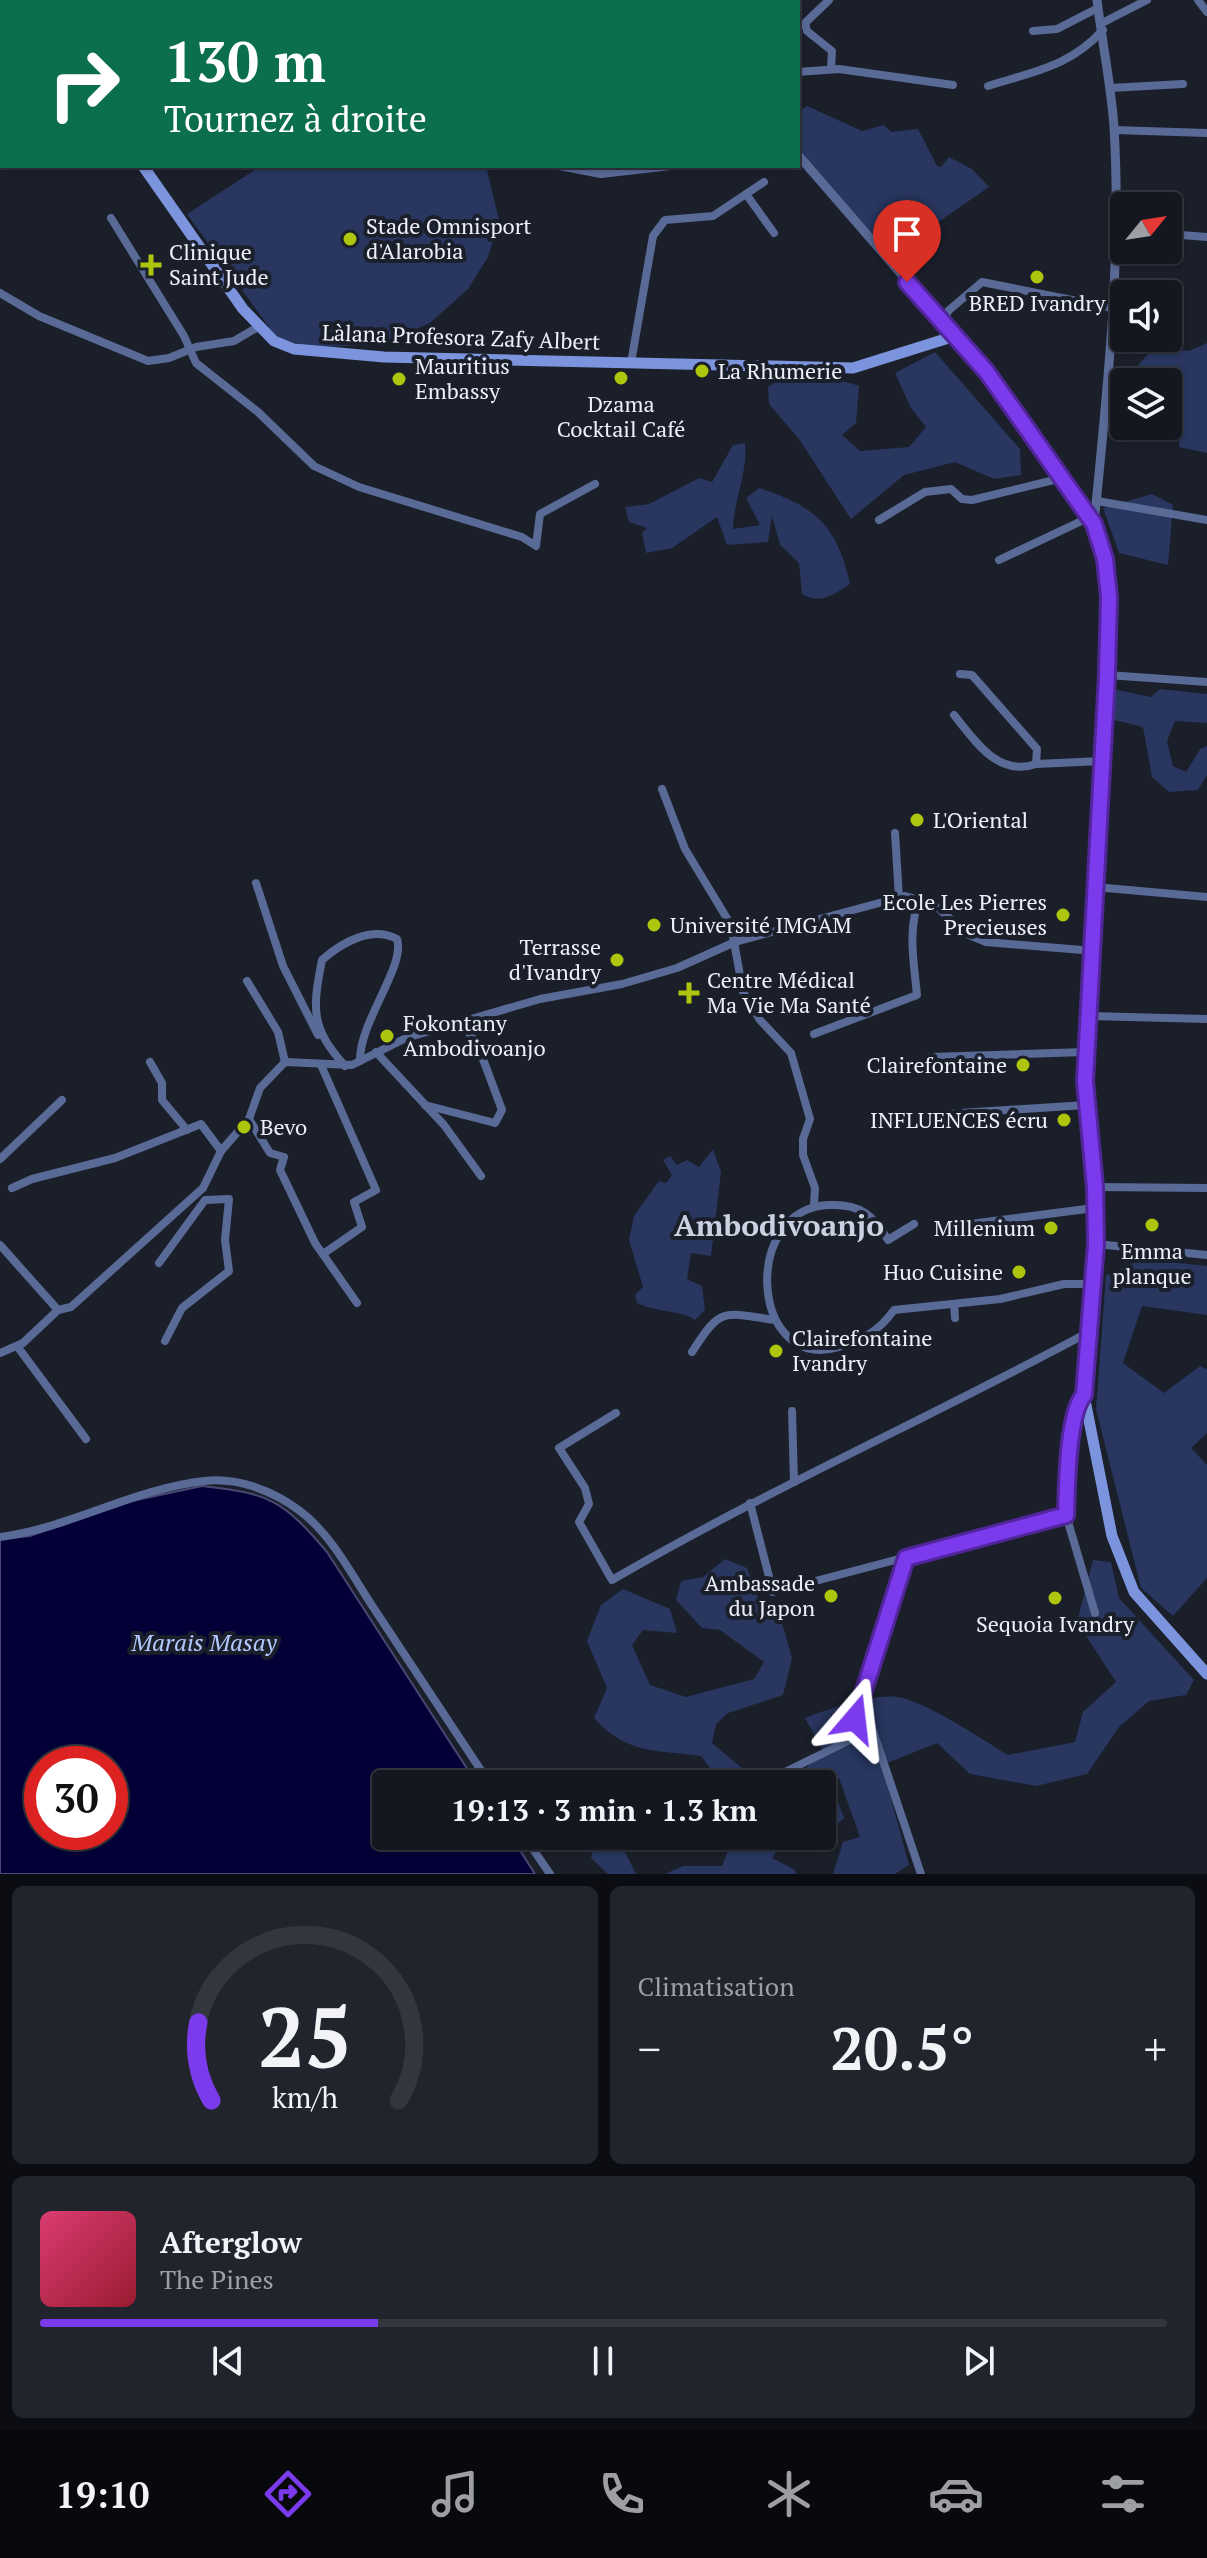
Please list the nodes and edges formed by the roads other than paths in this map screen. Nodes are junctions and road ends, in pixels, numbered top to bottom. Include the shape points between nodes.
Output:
1 (829, 0) edge
2 (1147, 0) edge
3 (1198, 0) edge
4 (1098, 4) edge
5 (1207, 12) edge
6 (1103, 27) junction
7 (1033, 31) dead end
8 (831, 69) junction
9 (800, 72) edge
10 (1183, 84) dead end
11 (953, 85) dead end
12 (988, 86) dead end
13 (1110, 88) junction
14 (1114, 130) junction
15 (1207, 133) edge
16 (800, 157) edge
17 (145, 168) edge
18 (570, 168) edge
19 (654, 168) edge
20 (764, 182) dead end
21 (1117, 192) edge
22 (746, 194) junction
23 (111, 218) dead end
24 (774, 233) dead end
25 (1182, 235) edge
26 (1207, 237) edge
27 (0, 293) edge
28 (1110, 308) edge
29 (258, 327) junction
30 (1110, 334) edge
31 (955, 336) junction
32 (188, 350) junction
33 (631, 363) junction
34 (1062, 478) junction
35 (595, 484) dead end
36 (1097, 501) junction
37 (879, 520) dead end
38 (1092, 520) junction
39 (1207, 520) edge
40 (999, 560) dead end
41 (960, 674) dead end
42 (1107, 675) junction
43 (1207, 682) edge
44 (954, 715) dead end
45 (1101, 761) junction
46 (1036, 764) junction
47 (662, 789) dead end
48 (895, 833) dead end
49 (256, 883) dead end
50 (1094, 887) junction
51 (1207, 897) edge
52 (899, 898) junction
53 (920, 898) junction
54 (735, 942) junction
55 (1094, 951) junction
56 (247, 981) dead end
57 (1089, 1016) junction
58 (1207, 1019) edge
59 (461, 1023) junction
60 (814, 1034) dead end
61 (321, 1039) junction
62 (376, 1052) junction
63 (1085, 1052) junction
64 (930, 1057) dead end
65 (360, 1061) junction
66 (150, 1062) dead end
67 (285, 1062) junction
68 (321, 1065) junction
69 (345, 1066) junction
70 (62, 1100) dead end
71 (425, 1105) junction
72 (1086, 1105) junction
73 (929, 1115) dead end
74 (249, 1119) junction
75 (187, 1130) junction
76 (221, 1151) junction
77 (0, 1159) edge
78 (481, 1176) dead end
79 (1095, 1187) junction
80 (12, 1188) dead end
81 (203, 1188) junction
82 (1207, 1188) edge
83 (205, 1200) junction
84 (814, 1206) junction
85 (1094, 1208) junction
86 (914, 1224) dead end
87 (948, 1227) dead end
88 (1096, 1244) junction
89 (0, 1245) edge
90 (323, 1254) junction
91 (1207, 1255) edge
92 (159, 1263) dead end
93 (1093, 1284) junction
94 (357, 1303) dead end
95 (954, 1304) junction
96 (58, 1310) junction
97 (955, 1318) dead end
98 (775, 1320) junction
99 (1089, 1332) junction
100 (165, 1341) dead end
101 (17, 1346) junction
102 (692, 1352) dead end
103 (0, 1353) edge
104 (1084, 1395) junction
105 (792, 1411) dead end
106 (616, 1413) dead end
107 (86, 1439) dead end
108 (794, 1482) junction
109 (750, 1503) junction
110 (1066, 1515) junction
111 (0, 1537) edge
112 (906, 1558) junction
113 (789, 1588) dead end
114 (773, 1592) dead end
115 (1095, 1613) dead end
116 (1207, 1674) edge
117 (862, 1697) junction
118 (481, 1770) edge
119 (789, 1770) edge
120 (534, 1850) edge
121 (550, 1874) edge
122 (921, 1874) edge

1 - 8 street via 805,23 807,31 832,51
2 - 6 street
3 - 5 street
4 - 6 street
4 - 7 street via 1057,29
6 - 12 street via 1069,60
6 - 13 street
8 - 9 street
8 - 11 street
10 - 13 street
13 - 14 street
14 - 15 street
14 - 21 street
16 - 31 street
17 - 29 main road, Làlana Profesora Zafy Albert
18 - 19 street via 601,174
20 - 22 street
22 - 24 street
22 - 33 street via 713,216 665,220 653,236
23 - 32 street
25 - 26 street
27 - 32 street via 39,316 148,361
28 - 31 street via 982,282 948,311
29 - 32 street via 234,341
29 - 33 main road, Làlana Profesora Zafy Albert via 294,349 333,355
30 - 36 street
31 - 33 main road, Làlana Profesora Zafy Albert via 853,368
31 - 34 main road
32 - 35 street via 196,363 314,466 359,487 522,537 536,546 540,514
34 - 37 street via 972,500 951,489 925,492
34 - 38 main road
36 - 38 street
36 - 39 street
38 - 40 street
38 - 42 main road via 1105,559 1109,597
41 - 46 street via 972,675 1037,749
42 - 43 street
42 - 45 main road
44 - 46 street via 997,762 1020,769
45 - 46 street
45 - 50 main road
47 - 54 street via 685,849 720,902
48 - 52 street
49 - 61 street via 283,966
50 - 51 street
50 - 55 main road
52 - 53 street
52 - 54 street
53 - 55 street via 986,942
53 - 60 street via 912,937 917,995
54 - 59 street via 677,968
54 - 84 street via 743,992 791,1053 803,1087 810,1119 803,1155 815,1188
55 - 57 main road
56 - 67 street via 278,1032
57 - 58 street
57 - 63 main road
59 - 62 street
59 - 71 street via 477,1043 502,1110 495,1123
61 - 65 street via 315,997 322,960 346,942 371,935 397,939 400,954 367,1025
61 - 69 street
62 - 65 street
62 - 71 street
63 - 64 street
63 - 72 main road
65 - 69 street
66 - 75 street via 162,1083 162,1100
67 - 68 street
67 - 74 street via 260,1088
68 - 69 street
68 - 90 street via 376,1190 354,1202 362,1227
70 - 77 street
71 - 78 street
72 - 73 street
72 - 79 main road
74 - 76 street
74 - 90 street via 270,1153 284,1157 280,1170
75 - 76 street via 201,1124
75 - 80 street
76 - 81 street
79 - 82 street
79 - 85 main road
81 - 83 street
81 - 96 street via 71,1307
83 - 92 street
83 - 100 street via 229,1199 229,1271 182,1308
84 - 86 street via 844,1205 870,1213 888,1240
84 - 98 street via 789,1221 775,1238 766,1281
85 - 87 street
85 - 88 main road
88 - 91 street
88 - 93 main road
89 - 96 street
90 - 94 street
93 - 95 street via 1064,1284
93 - 99 main road
95 - 97 street
95 - 98 street via 894,1310 881,1328 826,1350 797,1344
96 - 101 street
98 - 102 street via 726,1313 712,1321
99 - 104 main road
99 - 108 street
101 - 103 street
101 - 107 street
104 - 110 street via 1078,1401
104 - 116 main road via 1112,1536 1134,1592
105 - 108 street
106 - 109 street via 559,1448 585,1488 589,1504 579,1522 612,1580
108 - 109 street
109 - 114 street
110 - 112 street
110 - 115 street
111 - 118 street via 31,1533 131,1497 206,1480 277,1495 303,1513 337,1551
112 - 113 street
112 - 117 street
117 - 119 street via 848,1741
117 - 122 street
120 - 121 street

